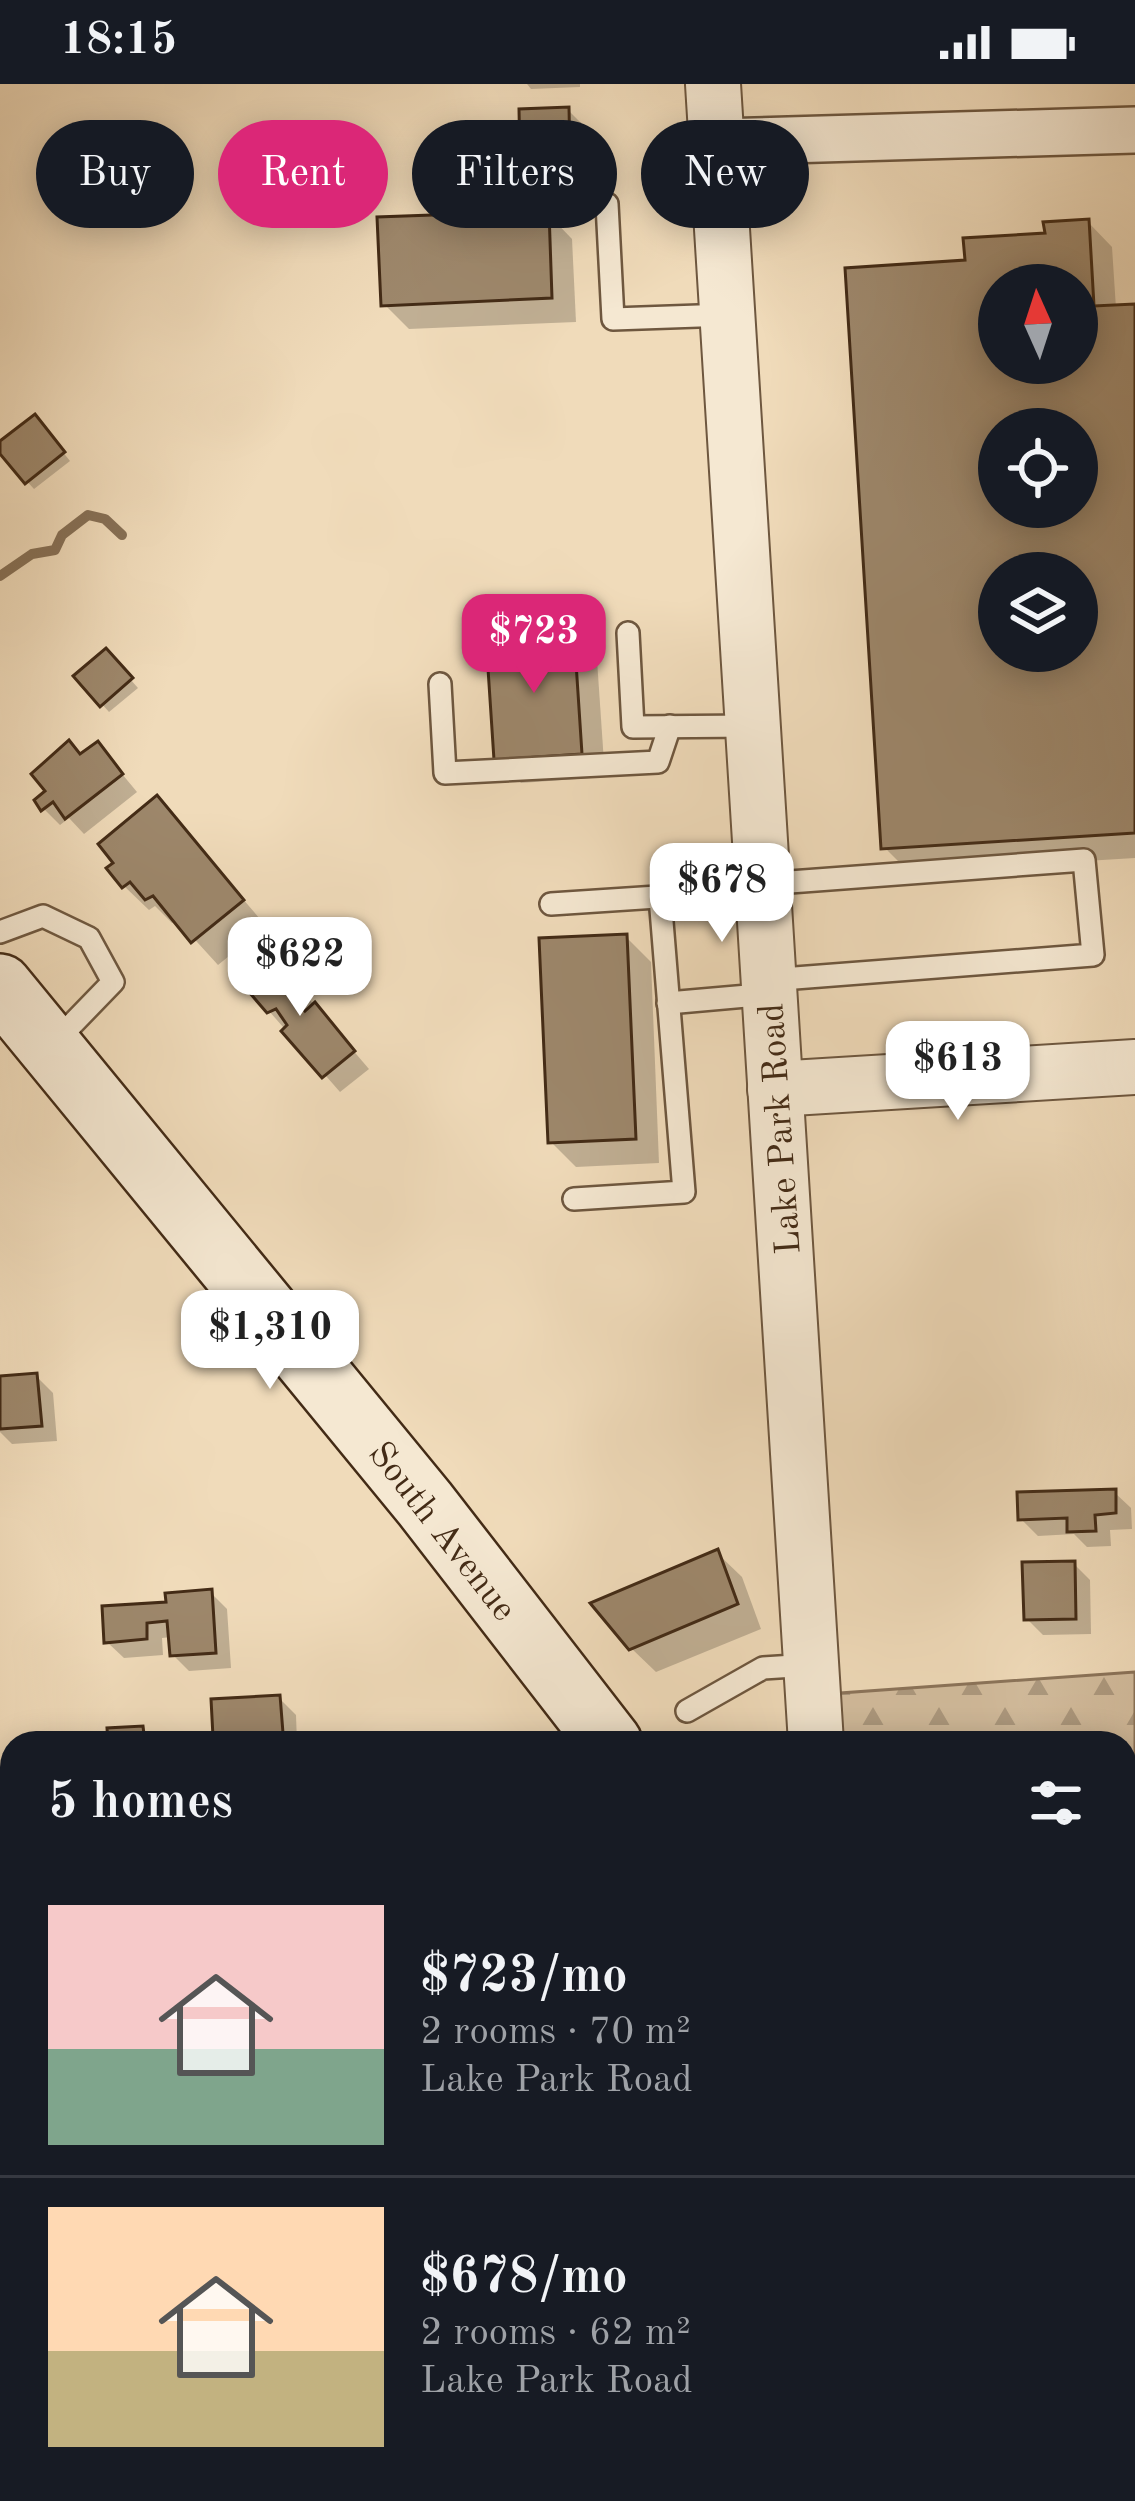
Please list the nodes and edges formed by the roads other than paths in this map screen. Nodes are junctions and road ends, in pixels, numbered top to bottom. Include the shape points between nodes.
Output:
1 (713, 84) edge
2 (715, 120) edge
3 (1135, 130) edge
4 (809, 139) edge
5 (608, 228) edge
6 (722, 228) edge
7 (728, 315) junction
8 (628, 633) dead end
9 (440, 684) dead end
10 (753, 725) junction
11 (670, 726) junction
12 (763, 887) junction
13 (660, 897) junction
14 (551, 904) dead end
15 (0, 932) edge
16 (0, 986) edge
17 (769, 987) junction
18 (668, 1003) junction
19 (50, 1046) junction
20 (1135, 1067) edge
21 (776, 1089) junction
22 (574, 1199) dead end
23 (811, 1665) junction
24 (687, 1711) dead end
25 (601, 1731) edge
26 (815, 1731) edge

1 - 2 street, Lake Park Road
3 - 4 street
5 - 7 lane via 613,319
6 - 7 street, Lake Park Road
7 - 10 street, Lake Park Road
8 - 11 lane via 633,727
9 - 11 lane via 445,773 658,762
10 - 11 lane
10 - 12 street, Lake Park Road
12 - 13 lane
12 - 17 street, Lake Park Road
12 - 17 lane via 1084,860 1093,955
13 - 14 lane
13 - 18 lane
15 - 19 lane via 43,916 89,938 113,982
16 - 19 main road, South Avenue
17 - 18 lane
17 - 21 street, Lake Park Road
18 - 22 lane via 683,1192
19 - 25 main road, South Avenue
20 - 21 street
21 - 23 street, Lake Park Road
23 - 24 lane via 763,1668
23 - 26 street, Lake Park Road

